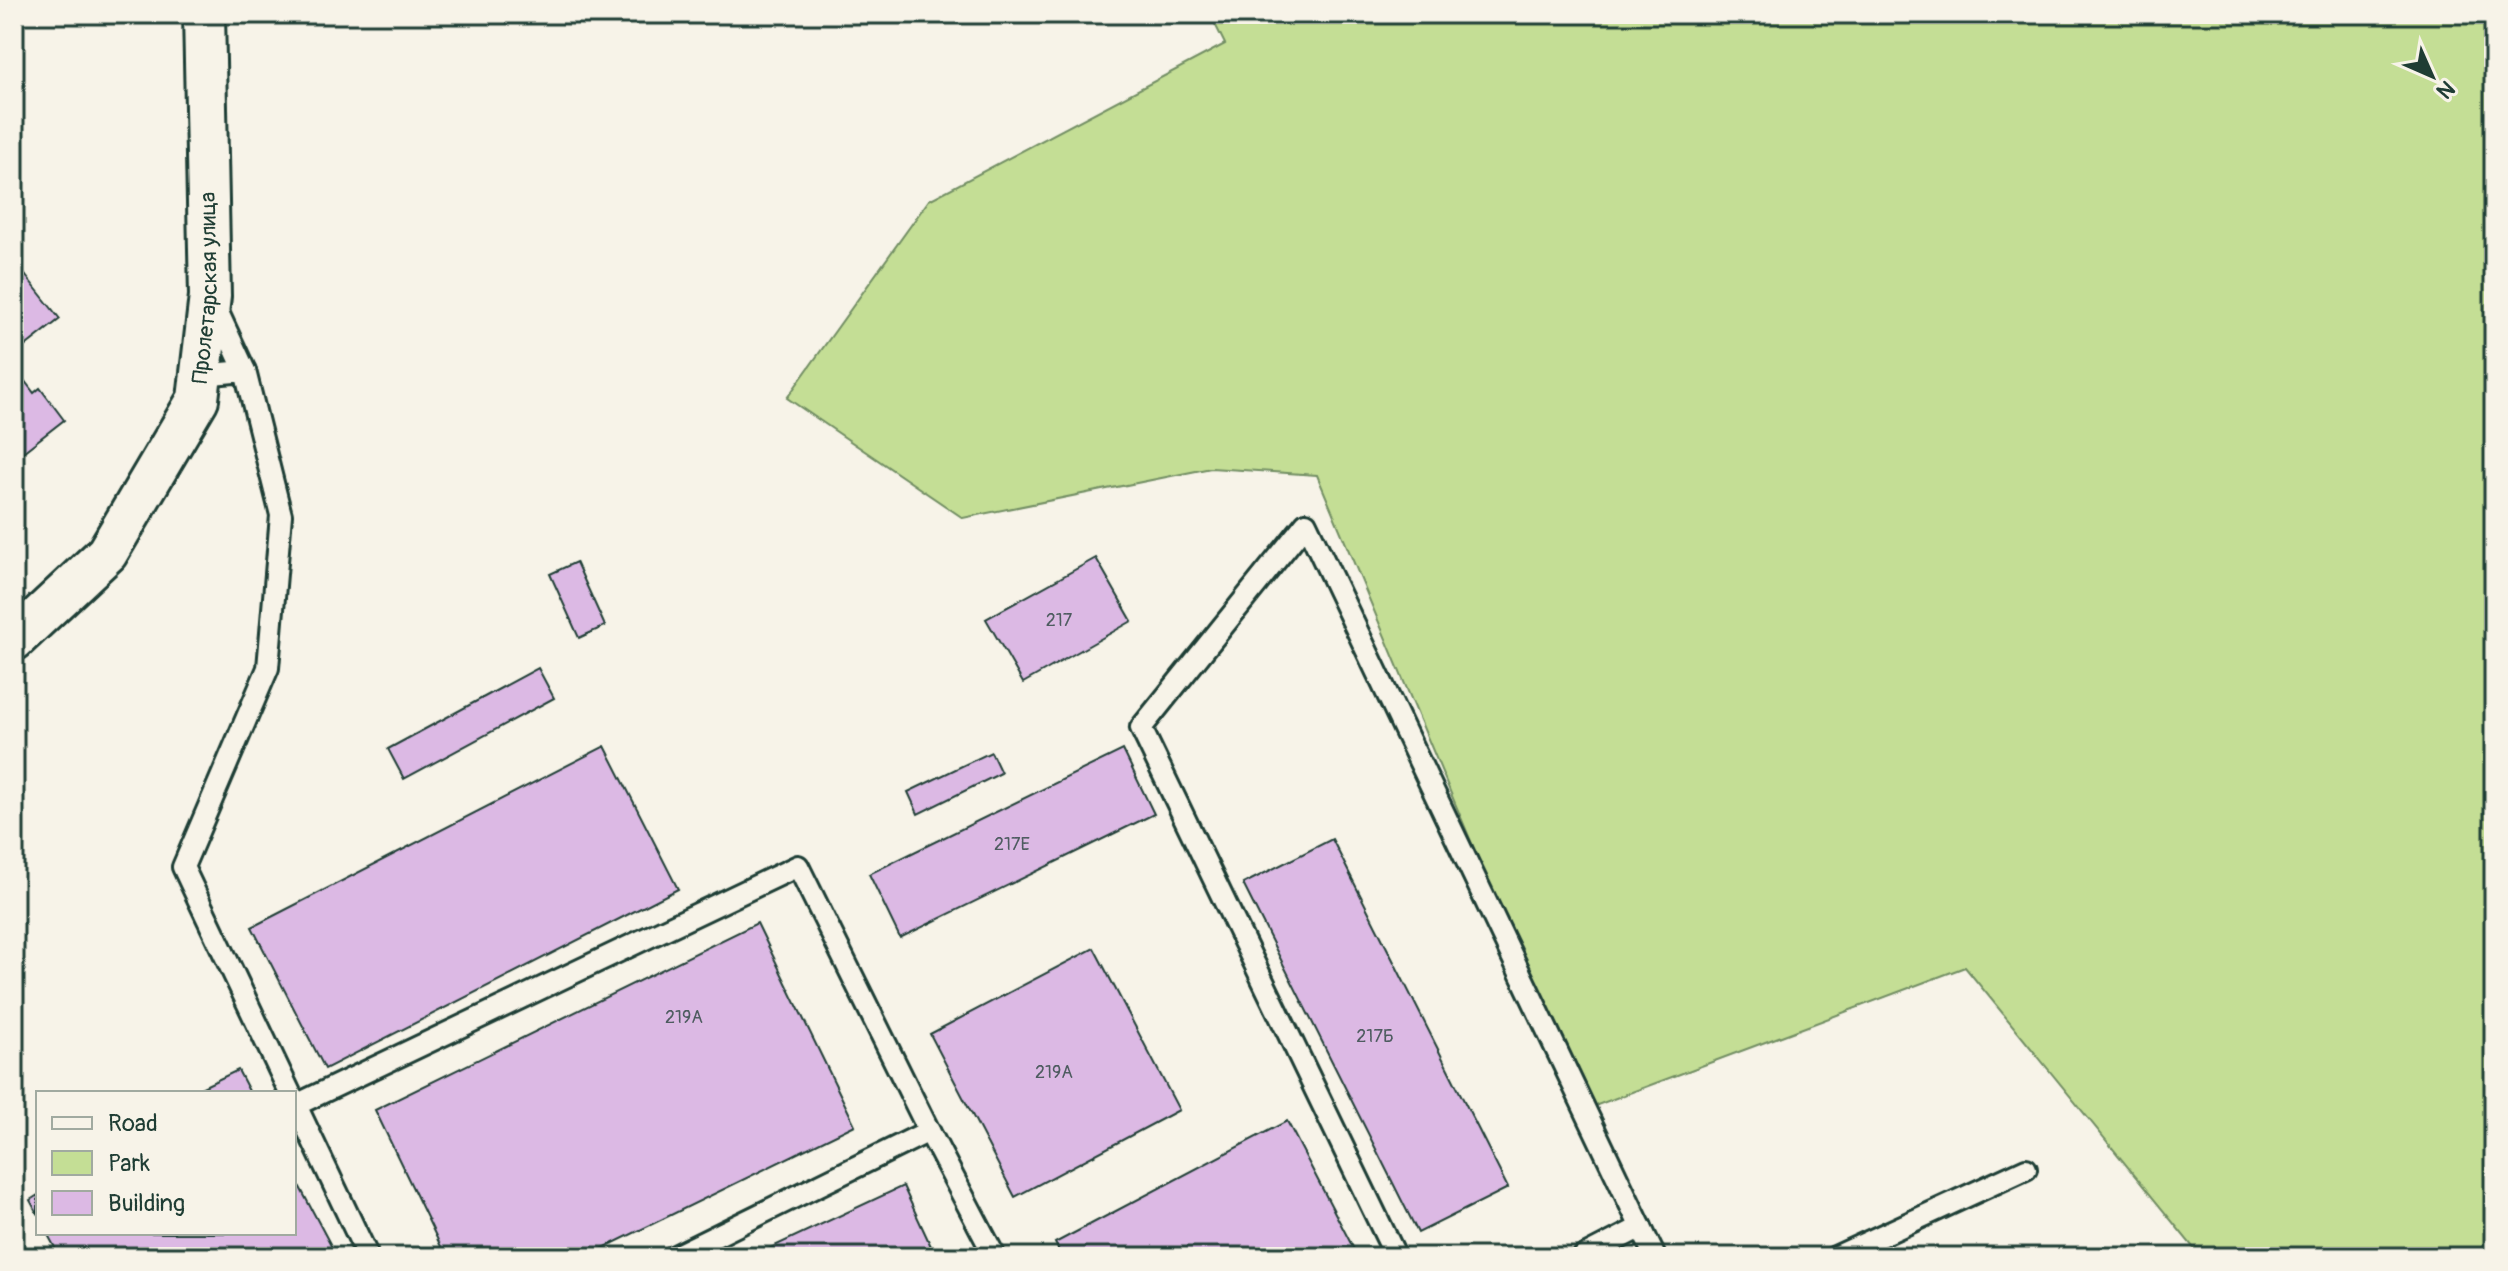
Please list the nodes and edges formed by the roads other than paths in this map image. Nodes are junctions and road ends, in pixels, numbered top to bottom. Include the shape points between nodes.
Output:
1 (204, 14) edge
2 (210, 296) junction
3 (245, 371) junction
4 (201, 375) junction
5 (14, 640) edge
6 (289, 1091) edge
7 (296, 1099) edge
8 (296, 1106) edge
9 (929, 1131) junction
10 (2026, 1169) dead end
11 (1641, 1227) junction
12 (368, 1257) edge
13 (673, 1257) edge
14 (995, 1257) edge
15 (1396, 1257) edge
16 (1583, 1257) edge
17 (1655, 1257) edge
18 (1835, 1257) edge

1 - 2 street, Пролетарская улица
2 - 3 lane
2 - 4 street, Пролетарская улица
3 - 4 lane
3 - 6 lane via 281,515 268,668 183,867
4 - 5 street, Пролетарская улица via 198,399 107,553
7 - 9 lane via 798,866
8 - 12 lane
9 - 13 lane
9 - 14 lane
10 - 18 lane
11 - 15 lane via 1306,523 1141,728
11 - 16 lane
11 - 17 lane

